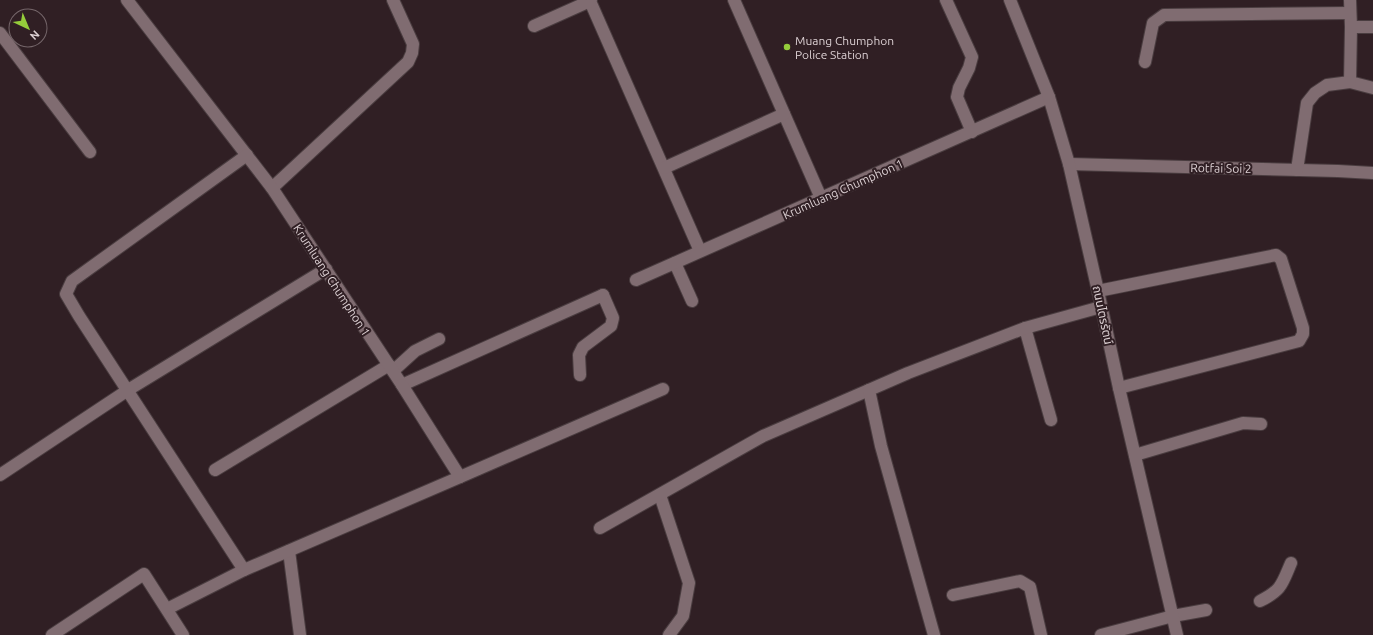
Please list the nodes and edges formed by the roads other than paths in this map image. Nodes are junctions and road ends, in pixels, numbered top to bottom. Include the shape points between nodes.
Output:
1 (127, 0) edge
2 (394, 0) edge
3 (590, 0) edge
4 (734, 0) edge
5 (946, 0) edge
6 (1010, 0) edge
7 (1350, 0) edge
8 (1350, 13) junction
9 (534, 26) dead end
10 (1351, 27) junction
11 (1373, 27) edge
12 (0, 33) edge
13 (1145, 62) dead end
14 (1350, 82) junction
15 (1373, 88) edge
16 (1049, 97) junction
17 (784, 114) junction
18 (972, 132) junction
19 (90, 152) dead end
20 (246, 155) junction
21 (1069, 164) junction
22 (664, 168) junction
23 (1297, 170) junction
24 (1373, 173) edge
25 (272, 188) junction
26 (821, 198) junction
27 (700, 252) junction
28 (675, 263) junction
29 (326, 269) junction
30 (636, 280) dead end
31 (1098, 291) junction
32 (692, 301) dead end
33 (1101, 307) junction
34 (1025, 328) junction
35 (439, 339) dead end
36 (391, 368) junction
37 (580, 375) dead end
38 (402, 385) junction
39 (1119, 388) junction
40 (664, 389) dead end
41 (128, 390) junction
42 (869, 390) junction
43 (1051, 420) dead end
44 (1261, 424) dead end
45 (1135, 455) junction
46 (215, 470) dead end
47 (0, 475) edge
48 (460, 477) junction
49 (660, 495) junction
50 (600, 528) dead end
51 (289, 551) junction
52 (1291, 563) dead end
53 (244, 570) junction
54 (953, 595) dead end
55 (1260, 601) dead end
56 (167, 609) junction
57 (1206, 610) dead end
58 (1173, 616) junction
59 (52, 635) edge
60 (183, 635) edge
61 (300, 635) edge
62 (669, 635) edge
63 (934, 635) edge
64 (1041, 635) edge
65 (1101, 635) edge
66 (1177, 635) edge

1 - 20 street, Krumluang Chumphon 1
2 - 25 street via 413,44 408,62
3 - 9 street
3 - 22 street
4 - 17 street
5 - 18 street via 972,57 957,97
6 - 16 street, ถนนไตรรัตน์
7 - 8 street
8 - 10 street
8 - 13 street via 1164,15 1153,23
10 - 11 street
10 - 14 street
12 - 19 street
14 - 15 street
14 - 23 street via 1327,85 1306,103
16 - 18 street, Krumluang Chumphon 1
16 - 21 street, ถนนไตรรัตน์
17 - 22 street
17 - 26 street
18 - 26 street, Krumluang Chumphon 1
20 - 25 street, Krumluang Chumphon 1
20 - 41 street via 72,281 66,294
21 - 23 street, Rotfai Soi 2
21 - 31 street, ถนนไตรรัตน์
22 - 27 street
23 - 24 street, Rotfai Soi 2
25 - 29 street, Krumluang Chumphon 1
26 - 27 street, Krumluang Chumphon 1
27 - 28 street, Krumluang Chumphon 1
28 - 30 street, Krumluang Chumphon 1
28 - 32 street
29 - 36 street, Krumluang Chumphon 1
29 - 41 street
31 - 33 street, ถนนไตรรัตน์
31 - 39 street via 1276,255 1281,259 1303,328 1299,341
33 - 34 street
33 - 39 street, ถนนไตรรัตน์
34 - 42 street
34 - 43 street
35 - 36 street via 415,351
36 - 38 street, Krumluang Chumphon 1
36 - 46 street
37 - 38 street via 579,355 583,347 611,326 613,318 603,295
38 - 48 street, Krumluang Chumphon 1
39 - 45 street, ถนนไตรรัตน์
40 - 48 street
41 - 47 street
41 - 53 street
42 - 49 street via 762,436
42 - 63 street via 881,446
44 - 45 street via 1243,423
45 - 58 street, ถนนไตรรัตน์
48 - 51 street
49 - 50 street
49 - 62 street via 689,583 683,616
51 - 53 street
51 - 61 street
52 - 55 street via 1281,586 1274,594
53 - 56 street
54 - 64 street via 1020,580 1030,587
56 - 59 street via 144,574
56 - 60 street
57 - 58 street
58 - 65 street
58 - 66 street, ถนนไตรรัตน์

